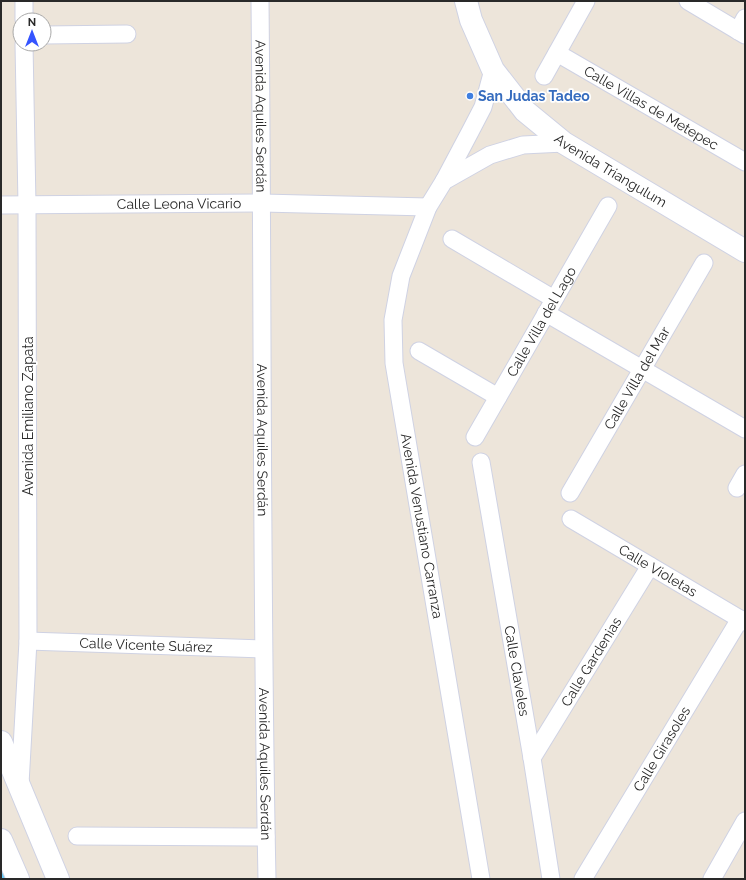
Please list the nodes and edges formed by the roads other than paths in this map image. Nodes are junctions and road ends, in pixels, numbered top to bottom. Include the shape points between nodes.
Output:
1 (24, 1) edge
2 (260, 1) edge
3 (466, 1) edge
4 (586, 1) edge
5 (688, 1) edge
6 (24, 12) edge
7 (743, 28) edge
8 (127, 34) dead end
9 (52, 35) edge
10 (24, 52) edge
11 (557, 53) junction
12 (493, 70) junction
13 (544, 76) dead end
14 (564, 143) junction
15 (745, 162) edge
16 (444, 181) junction
17 (262, 203) junction
18 (1, 205) edge
19 (27, 205) junction
20 (608, 206) dead end
21 (428, 207) junction
22 (452, 239) dead end
23 (743, 244) edge
24 (704, 263) dead end
25 (550, 306) junction
26 (419, 351) dead end
27 (642, 369) junction
28 (498, 397) junction
29 (743, 424) edge
30 (475, 437) dead end
31 (481, 462) dead end
32 (570, 493) dead end
33 (572, 519) dead end
34 (650, 566) junction
35 (743, 620) edge
36 (28, 641) junction
37 (264, 649) junction
38 (1, 742) edge
39 (532, 758) junction
40 (20, 788) junction
41 (745, 821) edge
42 (77, 836) dead end
43 (266, 837) junction
44 (1, 840) edge
45 (18, 879) edge
46 (58, 879) edge
47 (267, 879) edge
48 (481, 879) edge
49 (551, 879) edge
50 (583, 879) edge
51 (712, 879) edge

1 - 6 street
2 - 17 street, Avenida Aquiles Serdán
3 - 12 main road via 471,20
4 - 11 street
5 - 7 street
8 - 9 street
10 - 19 street, Avenida Emiliano Zapata
11 - 13 street
11 - 15 street, Calle Villas de Metepec
12 - 14 main road, Avenida Triangulum via 525,111
12 - 16 street, Avenida Venustiano Carranza via 483,107
14 - 16 street, Avenida Venustiano Carranza via 523,145 490,155
14 - 23 main road, Avenida Triangulum
16 - 21 street, Avenida Venustiano Carranza
17 - 19 street, Calle Leona Vicario
17 - 21 street, Calle Leona Vicario
17 - 37 street, Avenida Aquiles Serdán
18 - 19 street, Calle Leona Vicario
19 - 36 street, Avenida Emiliano Zapata
20 - 25 street, Calle Villa del Lago
21 - 48 street, Avenida Venustiano Carranza via 401,276 393,320 394,362
22 - 25 street
24 - 27 street, Calle Villa del Mar
25 - 27 street
25 - 28 street, Calle Villa del Lago
26 - 28 street
27 - 29 street
27 - 32 street, Calle Villa del Mar
28 - 30 street, Calle Villa del Lago
31 - 39 street, Calle Claveles
33 - 34 street, Calle Violetas
34 - 35 street, Calle Violetas
34 - 39 street, Calle Gardenias
35 - 50 street, Calle Girasoles
36 - 37 street, Calle Vicente Suárez
36 - 40 street, Avenida Emiliano Zapata
37 - 43 street, Avenida Aquiles Serdán
38 - 40 main road
39 - 49 street, Calle Claveles
40 - 46 main road
41 - 51 street
42 - 43 street
43 - 47 street, Avenida Aquiles Serdán
44 - 45 main road

